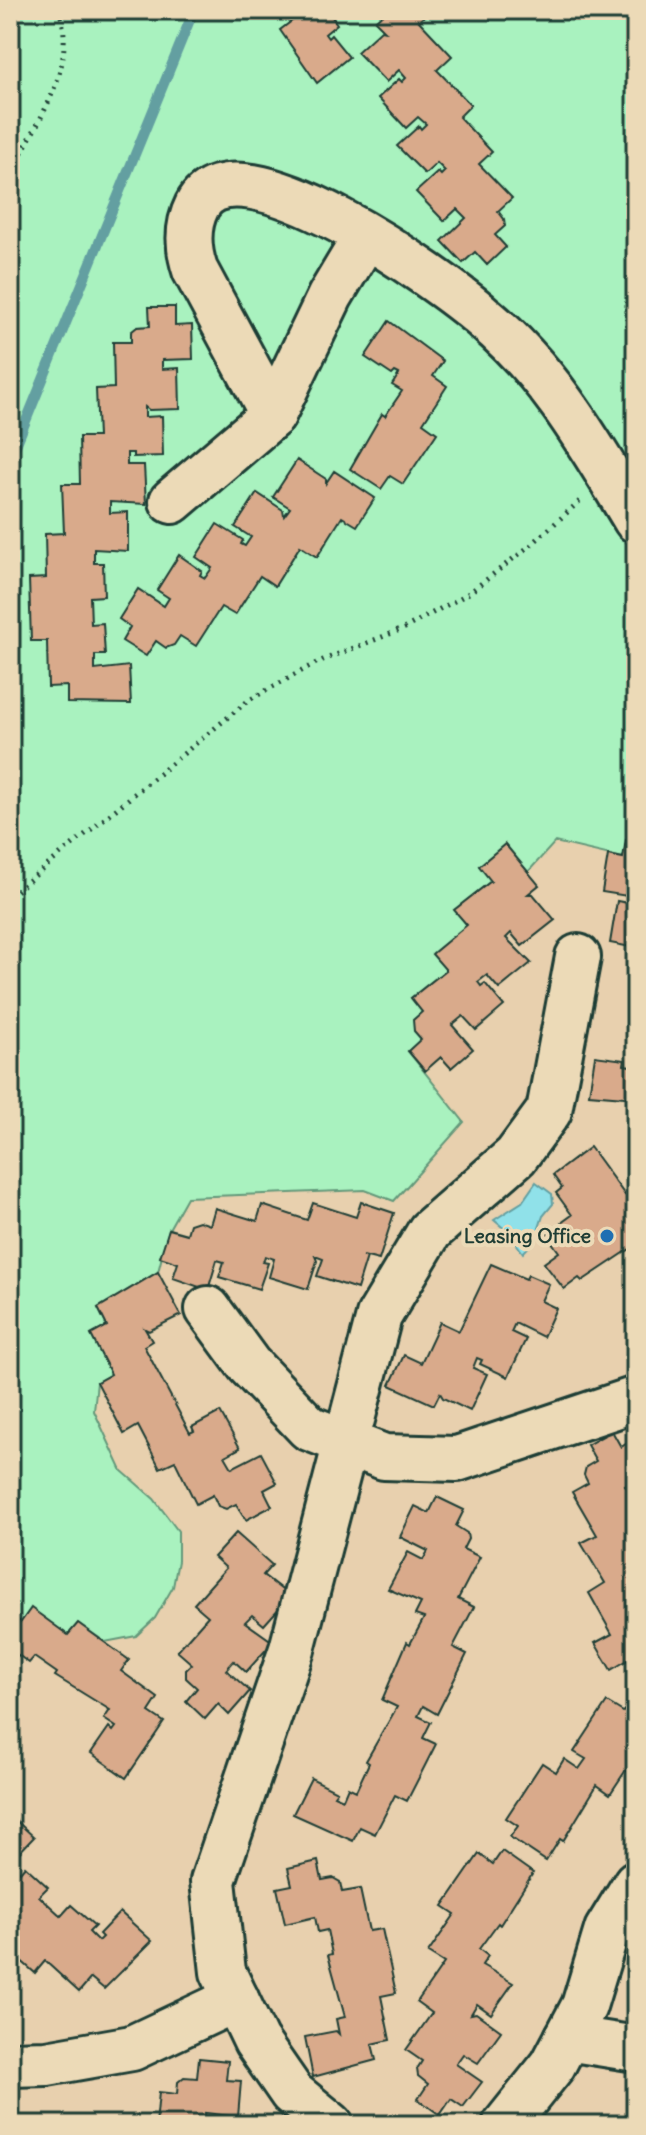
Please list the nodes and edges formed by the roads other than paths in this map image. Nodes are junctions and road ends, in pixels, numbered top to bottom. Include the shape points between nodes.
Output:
1 (366, 236) junction
2 (273, 415) junction
3 (172, 501) dead end
4 (628, 508) edge
5 (578, 957) dead end
6 (208, 1309) dead end
7 (636, 1399) edge
8 (346, 1443) junction
9 (636, 1883) edge
10 (236, 1999) junction
11 (567, 2038) junction
12 (636, 2049) edge
13 (10, 2064) edge
14 (323, 2122) edge
15 (505, 2125) edge

1 - 2 street via 330,296
1 - 2 street via 258,185 228,184 210,190 198,202 190,242 195,270
1 - 4 street via 426,272 486,319 557,392
2 - 3 street
5 - 8 street via 549,1111 516,1156 430,1231 415,1255 379,1316
6 - 8 street via 249,1365 309,1428
7 - 8 street via 457,1459 384,1457
8 - 10 street via 292,1649 213,1881 223,1972
9 - 11 street via 607,1930 584,2006
10 - 13 street via 132,2048
10 - 14 street via 256,2041 292,2093
11 - 12 street
11 - 15 street via 553,2065

